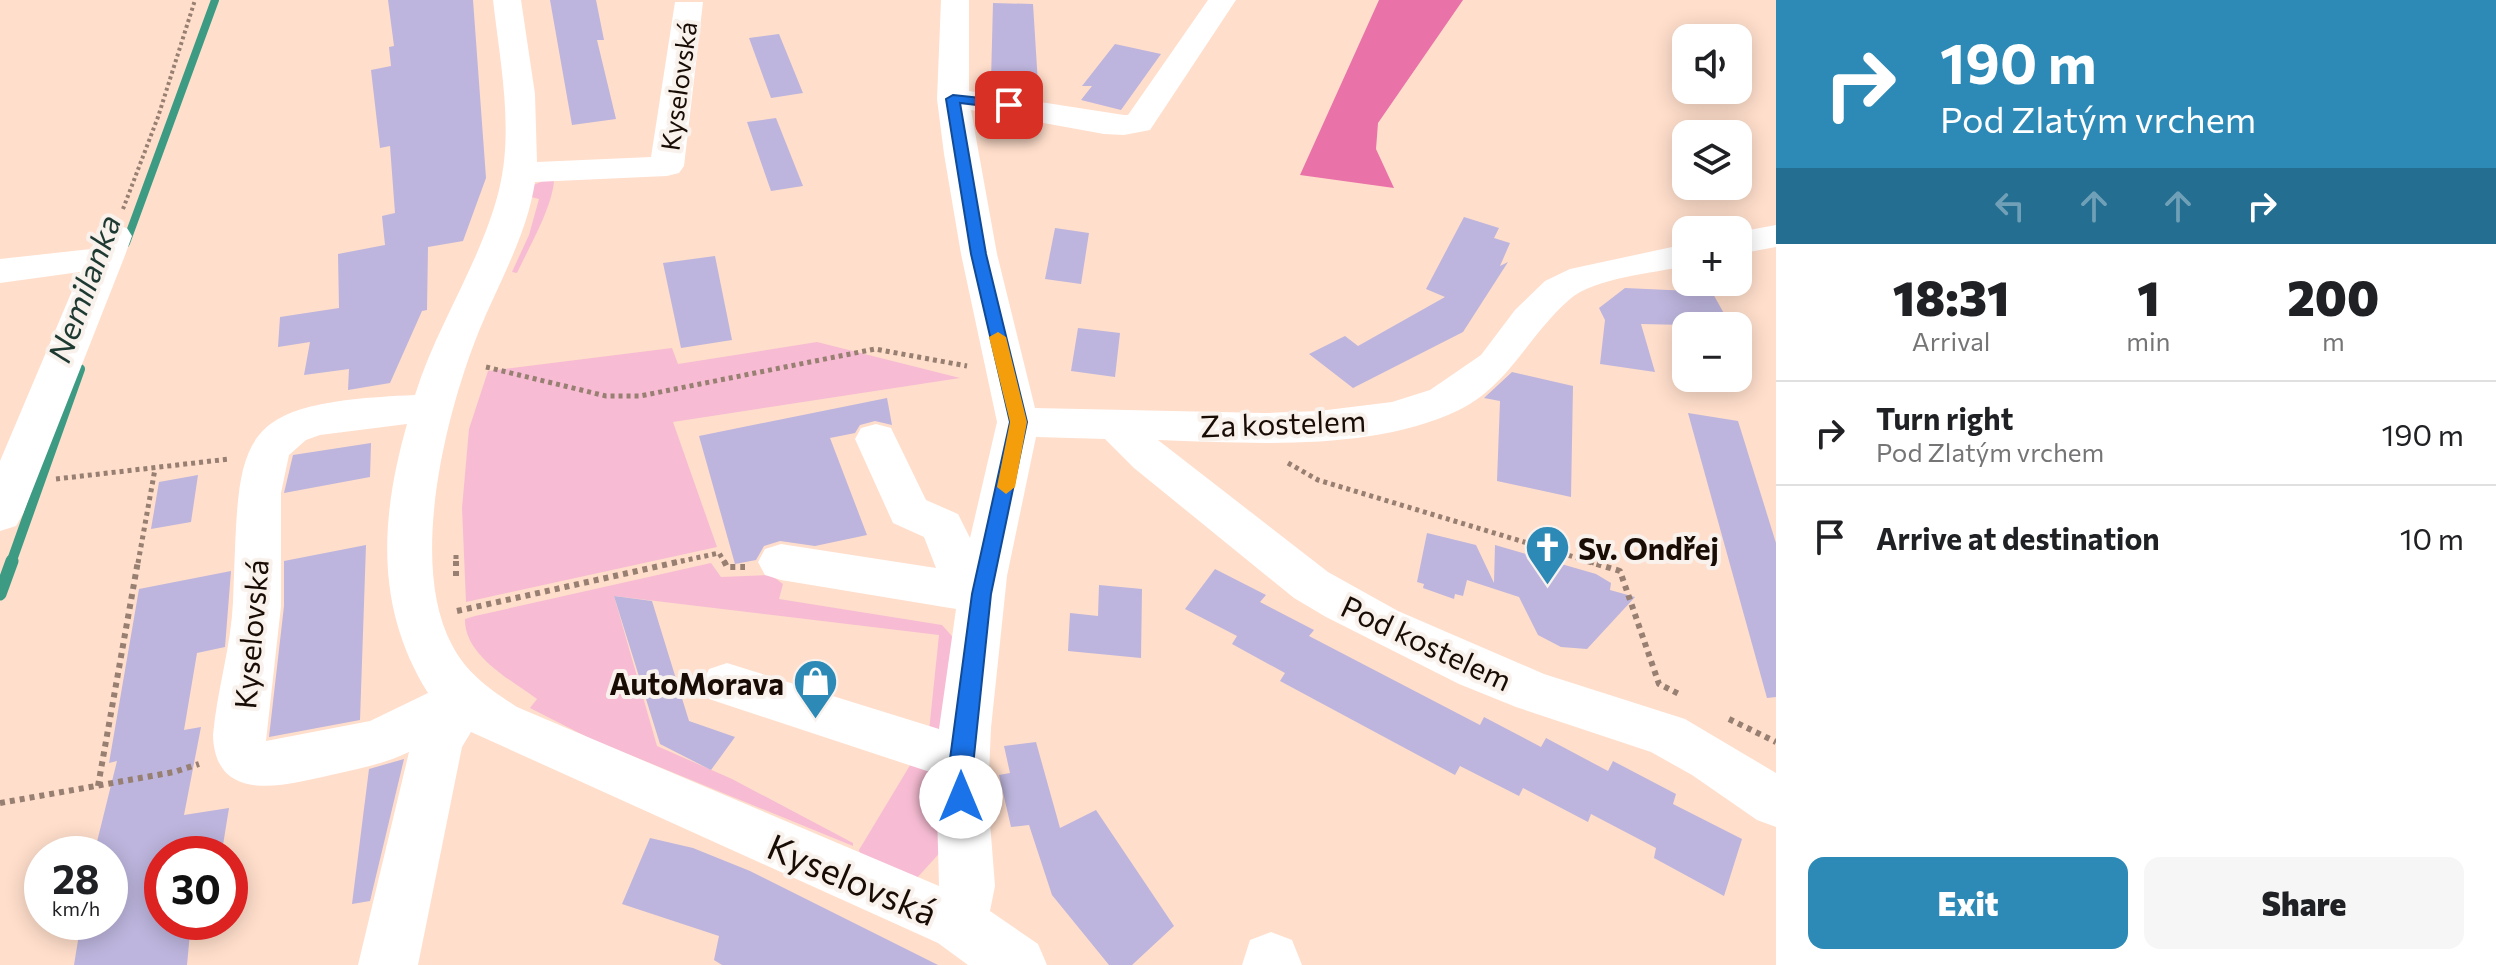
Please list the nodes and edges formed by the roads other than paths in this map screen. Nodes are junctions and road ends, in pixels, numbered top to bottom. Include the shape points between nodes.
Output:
1 (507, 0) edge
2 (955, 0) edge
3 (1222, 0) edge
4 (689, 2) dead end
5 (953, 99) junction
6 (519, 173) junction
7 (1776, 236) edge
8 (1752, 240) edge
9 (1672, 258) edge
10 (0, 271) edge
11 (431, 409) junction
12 (1018, 422) junction
13 (1114, 422) junction
14 (40, 423) junction
15 (0, 434) edge
16 (876, 439) dead end
17 (0, 514) edge
18 (781, 562) road end
19 (975, 593) junction
20 (727, 684) dead end
21 (465, 700) junction
22 (961, 759) junction
23 (1776, 803) edge
24 (959, 923) junction
25 (388, 965) edge
26 (1017, 965) edge

1 - 6 street, Kyselovská via 520,125
2 - 5 street
3 - 5 street via 1134,125
4 - 6 street, Kyselovská via 667,166
5 - 12 street via 979,254
6 - 11 street, Kyselovská via 504,231
7 - 8 street
9 - 13 street, Za kostelem via 1583,277 1558,289 1495,364 1445,400 1394,416 1233,428
10 - 14 street via 110,247
11 - 21 street, Kyselovská via 412,525 415,610 431,655
11 - 21 street, Kyselovská via 306,424 280,437 266,453 257,609 240,752 250,761 271,765 365,745 391,738
12 - 13 street, Za kostelem
12 - 19 street
13 - 23 street, Pod kostelem via 1149,457 1311,585 1343,604 1477,669 1667,735
14 - 15 street
14 - 17 street
16 - 19 street via 909,511 942,526
18 - 19 street
19 - 22 street
20 - 22 street
21 - 24 street, Kyselovská via 519,733
21 - 25 street via 436,747
22 - 24 street via 967,886
24 - 26 street, Kyselovská

